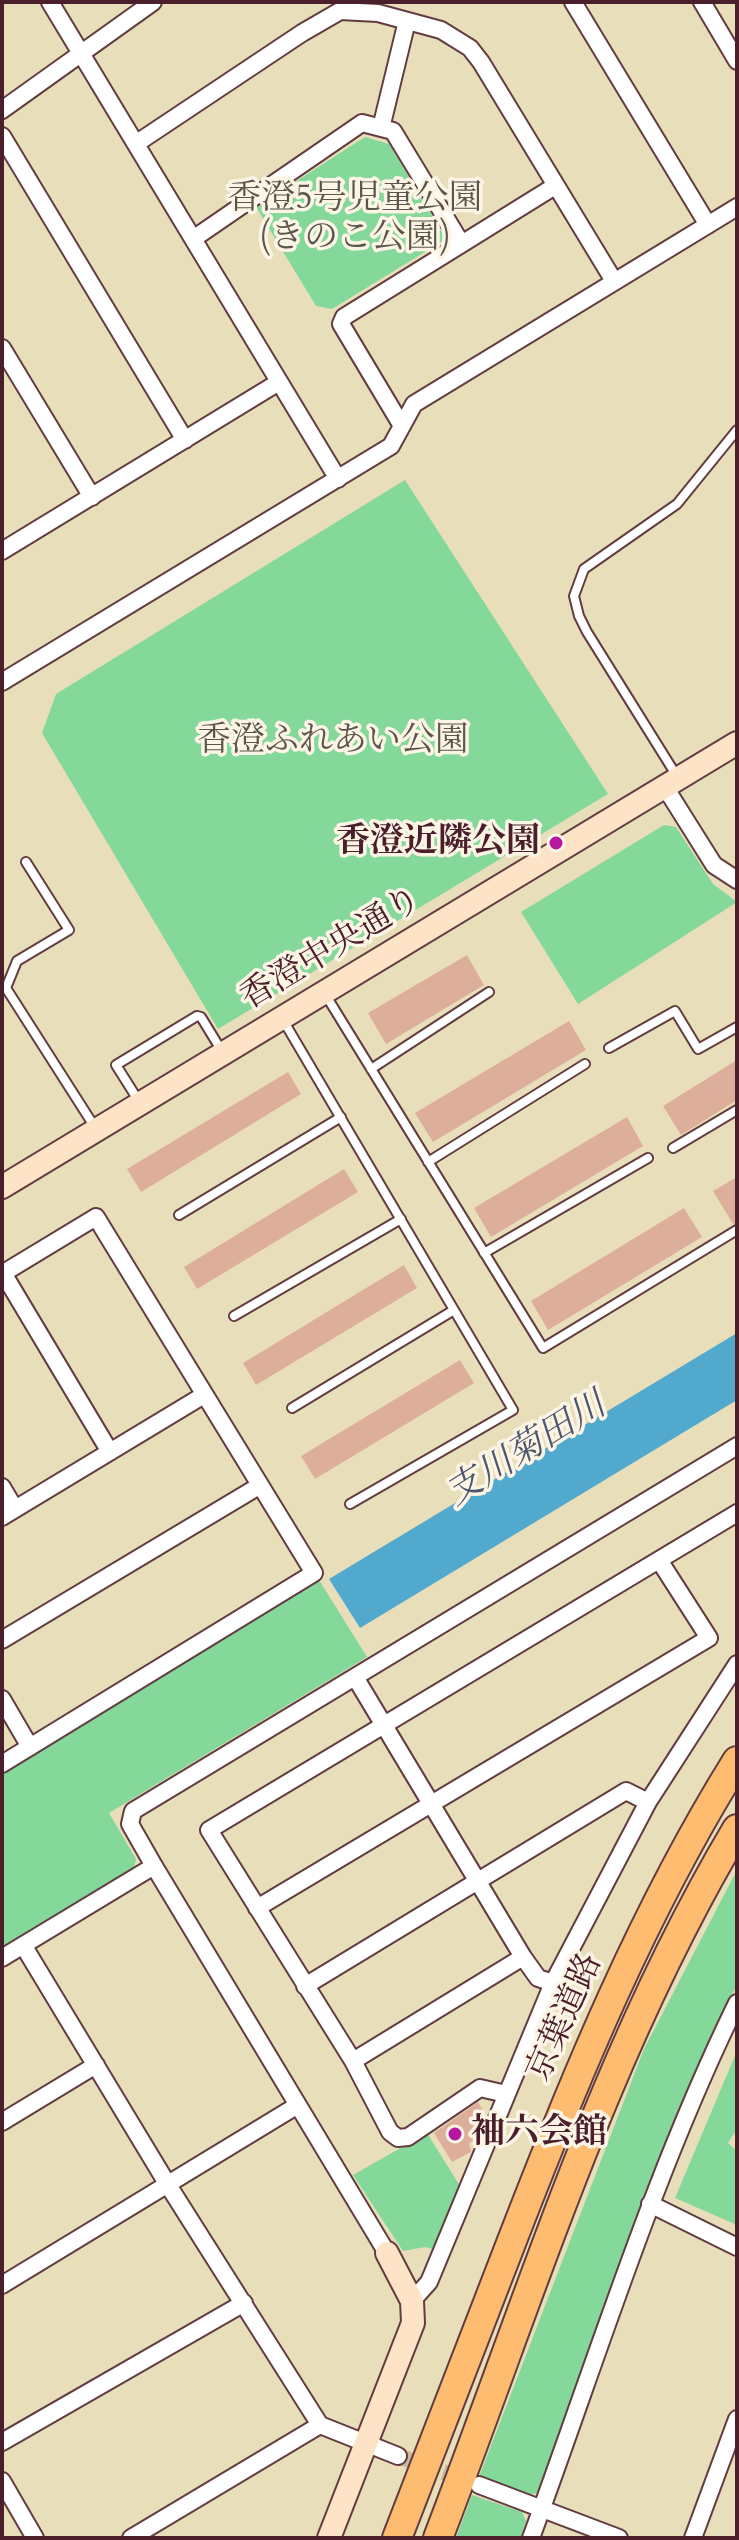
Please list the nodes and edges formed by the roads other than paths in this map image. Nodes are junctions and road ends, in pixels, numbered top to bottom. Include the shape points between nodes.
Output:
1 (50, 2) edge
2 (153, 2) edge
3 (573, 2) edge
4 (702, 2) edge
5 (380, 7) edge
6 (407, 21) junction
7 (81, 51) junction
8 (737, 61) edge
9 (2, 110) edge
10 (381, 128) junction
11 (2, 136) edge
12 (137, 143) junction
13 (555, 186) junction
14 (737, 207) edge
15 (708, 225) junction
16 (193, 239) junction
17 (461, 243) junction
18 (614, 281) junction
19 (2, 348) edge
20 (279, 382) junction
21 (402, 426) junction
22 (737, 430) edge
23 (185, 440) junction
24 (338, 479) junction
25 (92, 497) junction
26 (2, 551) edge
27 (2, 682) edge
28 (737, 743) edge
29 (672, 783) junction
30 (26, 862) dead end
31 (734, 874) edge
32 (489, 992) dead end
33 (325, 994) junction
34 (283, 1019) junction
35 (737, 1027) edge
36 (609, 1048) dead end
37 (224, 1055) junction
38 (585, 1064) dead end
39 (371, 1069) junction
40 (140, 1104) junction
41 (737, 1110) edge
42 (341, 1117) junction
43 (97, 1130) junction
44 (673, 1148) dead end
45 (648, 1158) dead end
46 (428, 1162) junction
47 (2, 1187) edge
48 (179, 1215) dead end
49 (401, 1219) junction
50 (737, 1230) edge
51 (484, 1253) junction
52 (2, 1274) edge
53 (454, 1310) junction
54 (234, 1316) dead end
55 (204, 1395) junction
56 (292, 1408) dead end
57 (737, 1446) edge
58 (110, 1452) junction
59 (259, 1486) junction
60 (2, 1487) edge
61 (350, 1504) dead end
62 (9, 1513) edge
63 (737, 1513) edge
64 (659, 1560) junction
65 (2, 1640) edge
66 (737, 1664) edge
67 (355, 1677) junction
68 (2, 1699) edge
69 (385, 1725) junction
70 (30, 1747) junction
71 (737, 1761) edge
72 (2, 1764) edge
73 (433, 1802) junction
74 (648, 1802) junction
75 (737, 1829) edge
76 (154, 1866) junction
77 (477, 1880) junction
78 (257, 1908) junction
79 (23, 1945) junction
80 (523, 1957) junction
81 (2, 1958) edge
82 (553, 1983) junction
83 (305, 1986) junction
84 (737, 2003) edge
85 (353, 2061) junction
86 (96, 2065) junction
87 (506, 2094) junction
88 (298, 2105) junction
89 (2, 2122) edge
90 (168, 2185) junction
91 (650, 2204) junction
92 (737, 2247) edge
93 (387, 2253) joint
94 (2, 2285) edge
95 (412, 2301) junction
96 (244, 2303) junction
97 (737, 2419) edge
98 (320, 2425) junction
99 (2, 2442) edge
100 (366, 2444) junction
101 (398, 2456) tunnel mouth
102 (2, 2481) edge
103 (479, 2485) tunnel mouth
104 (542, 2510) junction
105 (35, 2538) edge
106 (131, 2538) edge
107 (329, 2538) edge
108 (397, 2538) edge
109 (438, 2538) edge
110 (531, 2538) edge
111 (619, 2538) edge
112 (693, 2538) edge

1 - 7 street
2 - 7 street
3 - 15 street
4 - 8 street
5 - 6 street
5 - 12 street via 340,11 322,20
6 - 10 street
6 - 13 street via 441,30 470,48
7 - 9 street
7 - 12 street
10 - 16 street via 362,123
10 - 17 street via 393,131
11 - 23 street
12 - 16 street
13 - 17 street
13 - 18 street
14 - 15 street
15 - 18 street
16 - 20 street
17 - 21 street via 342,320
18 - 21 street via 414,404
19 - 25 street
20 - 23 street
20 - 24 street
21 - 24 street via 391,446
22 - 29 lane via 677,504 584,569 574,596 587,632
23 - 25 street
24 - 27 street
25 - 26 street
28 - 29 street, 香澄中央通り
29 - 31 street via 714,865
29 - 33 street, 香澄中央通り
30 - 43 lane via 69,930 17,961 6,988
32 - 39 lane
33 - 34 street, 香澄中央通り
33 - 39 lane
34 - 37 street, 香澄中央通り
34 - 42 lane
35 - 36 lane via 698,1049 675,1011
37 - 40 street, 香澄中央通り
37 - 40 lane via 197,1016 116,1065
38 - 46 lane
39 - 46 lane
40 - 43 street, 香澄中央通り
41 - 44 lane
42 - 48 lane
42 - 49 lane
43 - 47 street, 香澄中央通り
45 - 51 lane
46 - 51 lane
49 - 53 lane
49 - 54 lane
50 - 51 lane via 543,1348
52 - 55 street via 96,1217
52 - 58 street
53 - 56 lane
53 - 61 lane via 513,1410
55 - 58 street
55 - 59 street
57 - 67 street
58 - 62 street
59 - 65 street
59 - 70 street via 314,1573
60 - 62 street
63 - 64 street
64 - 69 street
64 - 73 street via 709,1638
66 - 74 street
67 - 69 street
67 - 76 street via 133,1811 130,1824
68 - 70 street
69 - 73 street
69 - 78 street via 209,1830
70 - 72 street
71 - 108 highway, 京葉道路 via 649,1922 580,2072
73 - 77 street
73 - 78 street
74 - 77 street via 626,1791
74 - 82 street
75 - 109 highway, 京葉道路 via 671,1949 625,2051
76 - 79 street
76 - 88 street
77 - 80 street
77 - 83 street
78 - 83 street
79 - 81 street
79 - 86 street
80 - 82 street via 538,1978
80 - 85 street
82 - 87 street
83 - 85 street
84 - 91 street
85 - 87 street via 398,2138 408,2137 480,2088
86 - 89 street
86 - 90 street
87 - 95 street via 429,2282
88 - 90 street
88 - 93 street
90 - 94 street
90 - 96 street
91 - 92 street
91 - 104 street
93 - 95 street
95 - 100 street via 413,2323
96 - 98 street
96 - 99 street
97 - 112 street
98 - 100 street
98 - 106 street
100 - 101 street
100 - 107 street
102 - 105 street
103 - 104 street
104 - 110 street
104 - 111 street

